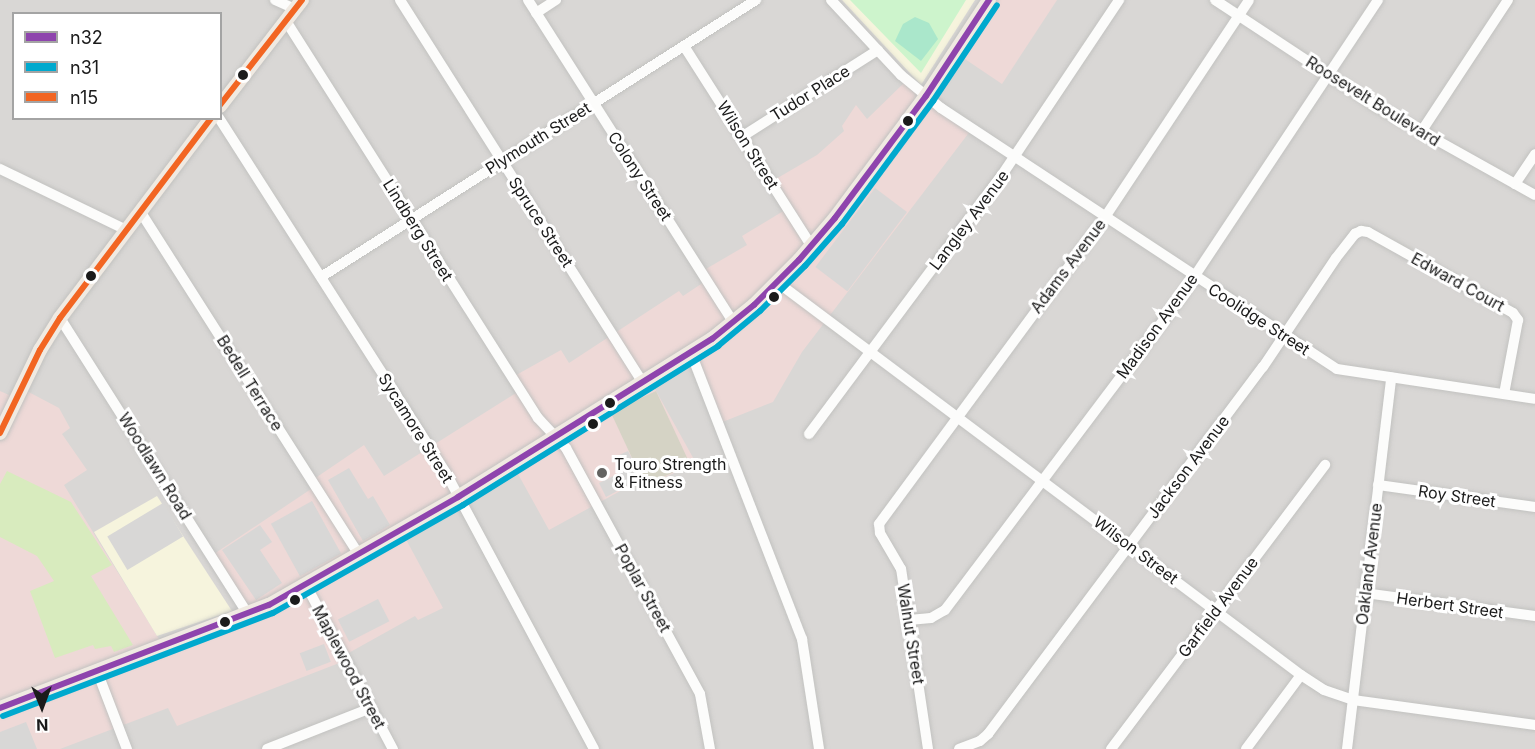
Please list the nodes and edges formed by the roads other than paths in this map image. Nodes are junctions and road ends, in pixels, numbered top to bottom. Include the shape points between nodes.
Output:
1 (275, 0) edge
2 (400, 0) edge
3 (528, 0) edge
4 (556, 0) edge
5 (756, 0) edge
6 (831, 0) edge
7 (989, 0) edge
8 (1119, 0) edge
9 (1215, 0) edge
10 (1249, 0) edge
11 (1378, 0) edge
12 (1508, 0) edge
13 (298, 5) edge
14 (536, 13) junction
15 (1238, 15) junction
16 (286, 21) junction
17 (684, 46) junction
18 (878, 50) junction
19 (1328, 75) junction
20 (926, 96) junction
21 (222, 103) edge
22 (594, 103) junction
23 (211, 120) edge
24 (213, 120) edge
25 (1420, 132) junction
26 (743, 136) junction
27 (1535, 154) edge
28 (1015, 156) junction
29 (502, 161) junction
30 (0, 170) edge
31 (1515, 184) junction
32 (1535, 195) edge
33 (140, 211) junction
34 (1105, 217) junction
35 (411, 219) junction
36 (126, 230) junction
37 (1361, 231) joint
38 (811, 245) junction
39 (1194, 276) junction
40 (321, 277) junction
41 (777, 282) junction
42 (60, 318) junction
43 (733, 322) junction
44 (1285, 336) junction
45 (691, 352) junction
46 (870, 352) junction
47 (1391, 378) junction
48 (644, 383) junction
49 (1504, 394) junction
50 (1535, 399) edge
51 (956, 416) junction
52 (0, 433) edge
53 (809, 434) dead end
54 (556, 435) junction
55 (1325, 465) dead end
56 (1042, 481) junction
57 (1378, 485) junction
58 (458, 497) junction
59 (1535, 507) edge
60 (879, 524) joint
61 (1129, 545) junction
62 (360, 555) junction
63 (306, 585) junction
64 (1365, 592) junction
65 (1215, 610) junction
66 (248, 614) junction
67 (1535, 616) edge
68 (909, 620) junction
69 (97, 671) junction
70 (1301, 675) junction
71 (1353, 699) junction
72 (0, 708) edge
73 (372, 708) junction
74 (1535, 725) edge
75 (127, 749) edge
76 (268, 749) edge
77 (393, 749) edge
78 (594, 749) edge
79 (710, 749) edge
80 (819, 749) edge
81 (928, 749) edge
82 (959, 749) edge
83 (1111, 749) edge
84 (1246, 749) edge
85 (1347, 749) edge

1 - 13 street
2 - 29 street, Spruce Street
3 - 14 street, Colony Street
4 - 14 street
5 - 17 street, Plymouth Street
6 - 18 street, Coolidge Street
7 - 20 main road
8 - 28 street, Langley Avenue
9 - 15 street, Roosevelt Boulevard
10 - 15 street, Adams Avenue
11 - 19 street, Madison Avenue
12 - 25 street
13 - 16 main road
14 - 22 street, Colony Street
15 - 19 street, Roosevelt Boulevard
15 - 34 street, Adams Avenue
16 - 21 main road
16 - 35 street, Lindberg Street
17 - 22 street, Plymouth Street
17 - 26 street, Wilson Street
18 - 20 street, Coolidge Street
18 - 26 street, Tudor Place
19 - 25 street, Roosevelt Boulevard
19 - 39 street, Madison Avenue
20 - 28 street, Coolidge Street
20 - 38 main road
22 - 29 street, Plymouth Street
22 - 43 street, Colony Street
23 - 33 main road
24 - 40 street, Sycamore Street
25 - 31 street, Roosevelt Boulevard
26 - 38 street, Wilson Street
27 - 31 street
28 - 34 street, Coolidge Street
28 - 46 street, Langley Avenue
29 - 35 street, Plymouth Street
29 - 48 street, Spruce Street
30 - 36 street
31 - 32 street, Roosevelt Boulevard
33 - 36 main road
33 - 62 street, Bedell Terrace
34 - 39 street, Coolidge Street
34 - 51 street, Adams Avenue
35 - 40 street, Plymouth Street
35 - 54 street, Lindberg Street via 538,418
36 - 42 main road
37 - 44 street, Jackson Avenue via 1336,258
37 - 49 street, Edward Court via 1513,314 1518,320
38 - 41 main road
39 - 44 street, Coolidge Street
39 - 56 street, Madison Avenue
40 - 58 street, Sycamore Street
41 - 43 main road
41 - 46 street, Wilson Street
42 - 52 main road
42 - 66 street, Woodlawn Road
43 - 45 main road
44 - 47 street, Coolidge Street via 1337,369
44 - 61 street, Jackson Avenue
45 - 48 main road
45 - 80 street via 802,639
46 - 51 street, Wilson Street
46 - 53 street, Langley Avenue
47 - 49 street, Coolidge Street
47 - 57 street, Oakland Avenue
48 - 54 main road
49 - 50 street, Coolidge Street
51 - 56 street, Wilson Street
51 - 60 street, Adams Avenue
54 - 58 main road
54 - 79 street, Poplar Street via 700,694
55 - 65 street, Garfield Avenue
56 - 61 street, Wilson Street
56 - 68 street, Madison Avenue via 945,610 931,618
57 - 59 street, Roy Street
57 - 64 street, Oakland Avenue
58 - 62 main road
58 - 78 street, Sycamore Street
60 - 68 street, Walnut Street via 880,533 901,569
61 - 65 street, Wilson Street
61 - 82 street, Jackson Avenue via 988,734
62 - 63 main road
63 - 66 main road
63 - 73 street, Maplewood Street
64 - 67 street, Herbert Street
64 - 71 street, Oakland Avenue
65 - 70 street, Wilson Street
65 - 83 street, Garfield Avenue
66 - 69 main road
68 - 81 street, Walnut Street
69 - 72 main road
69 - 75 street
70 - 71 street, Wilson Street via 1324,690
70 - 84 street
71 - 74 street, Wilson Street
71 - 85 street, Oakland Avenue
73 - 76 street
73 - 77 street, Maplewood Street

